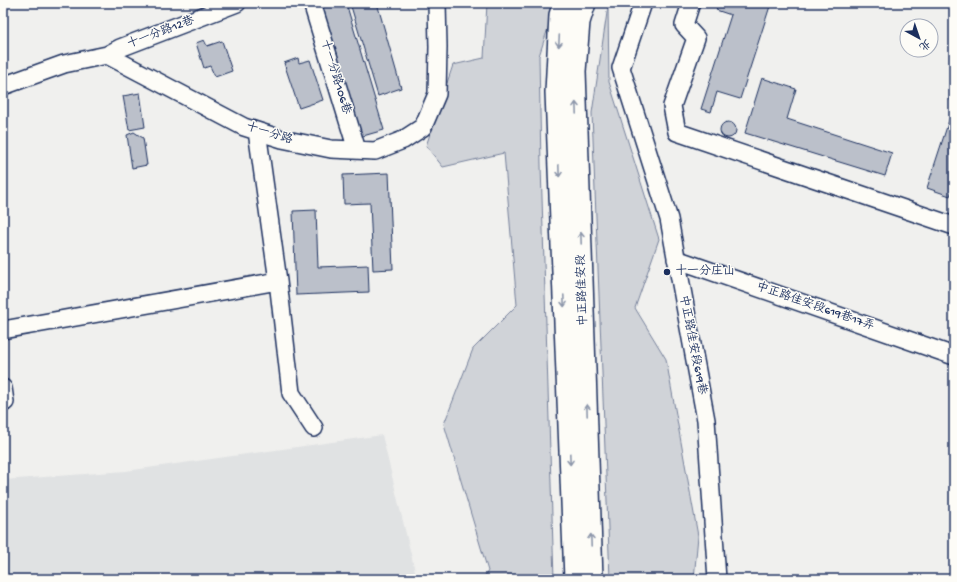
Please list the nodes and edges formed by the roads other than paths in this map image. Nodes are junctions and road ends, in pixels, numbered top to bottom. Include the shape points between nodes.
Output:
1 (237, 3) edge
2 (312, 3) edge
3 (437, 3) edge
4 (564, 3) edge
5 (585, 3) edge
6 (643, 3) edge
7 (691, 3) edge
8 (106, 55) junction
9 (3, 86) edge
10 (257, 131) junction
11 (357, 150) junction
12 (954, 226) edge
13 (676, 259) junction
14 (278, 281) junction
15 (3, 330) edge
16 (954, 356) edge
17 (314, 428) dead end
18 (575, 579) edge
19 (592, 579) edge
20 (717, 579) edge

1 - 8 street, 十一分路12巷
2 - 11 street, 十一分路106巷
3 - 11 street, 十一分路 via 437,94 424,127 403,140 375,151
4 -> 18 main road, 中正路佳安段 via 560,16 556,92
19 -> 5 main road, 中正路佳安段 via 575,71 579,22
6 - 13 street, 中正路佳安段619巷 via 621,68 668,219
7 - 12 street via 684,24 696,38 672,106 677,132
8 - 9 street via 64,64
8 - 10 street, 十一分路 via 244,127
10 - 11 street, 十一分路 via 331,149
10 - 14 street
13 - 16 street, 中正路佳安段619巷17弄
13 - 20 street, 中正路佳安段619巷 via 706,420
14 - 15 street
14 - 17 street via 291,393

